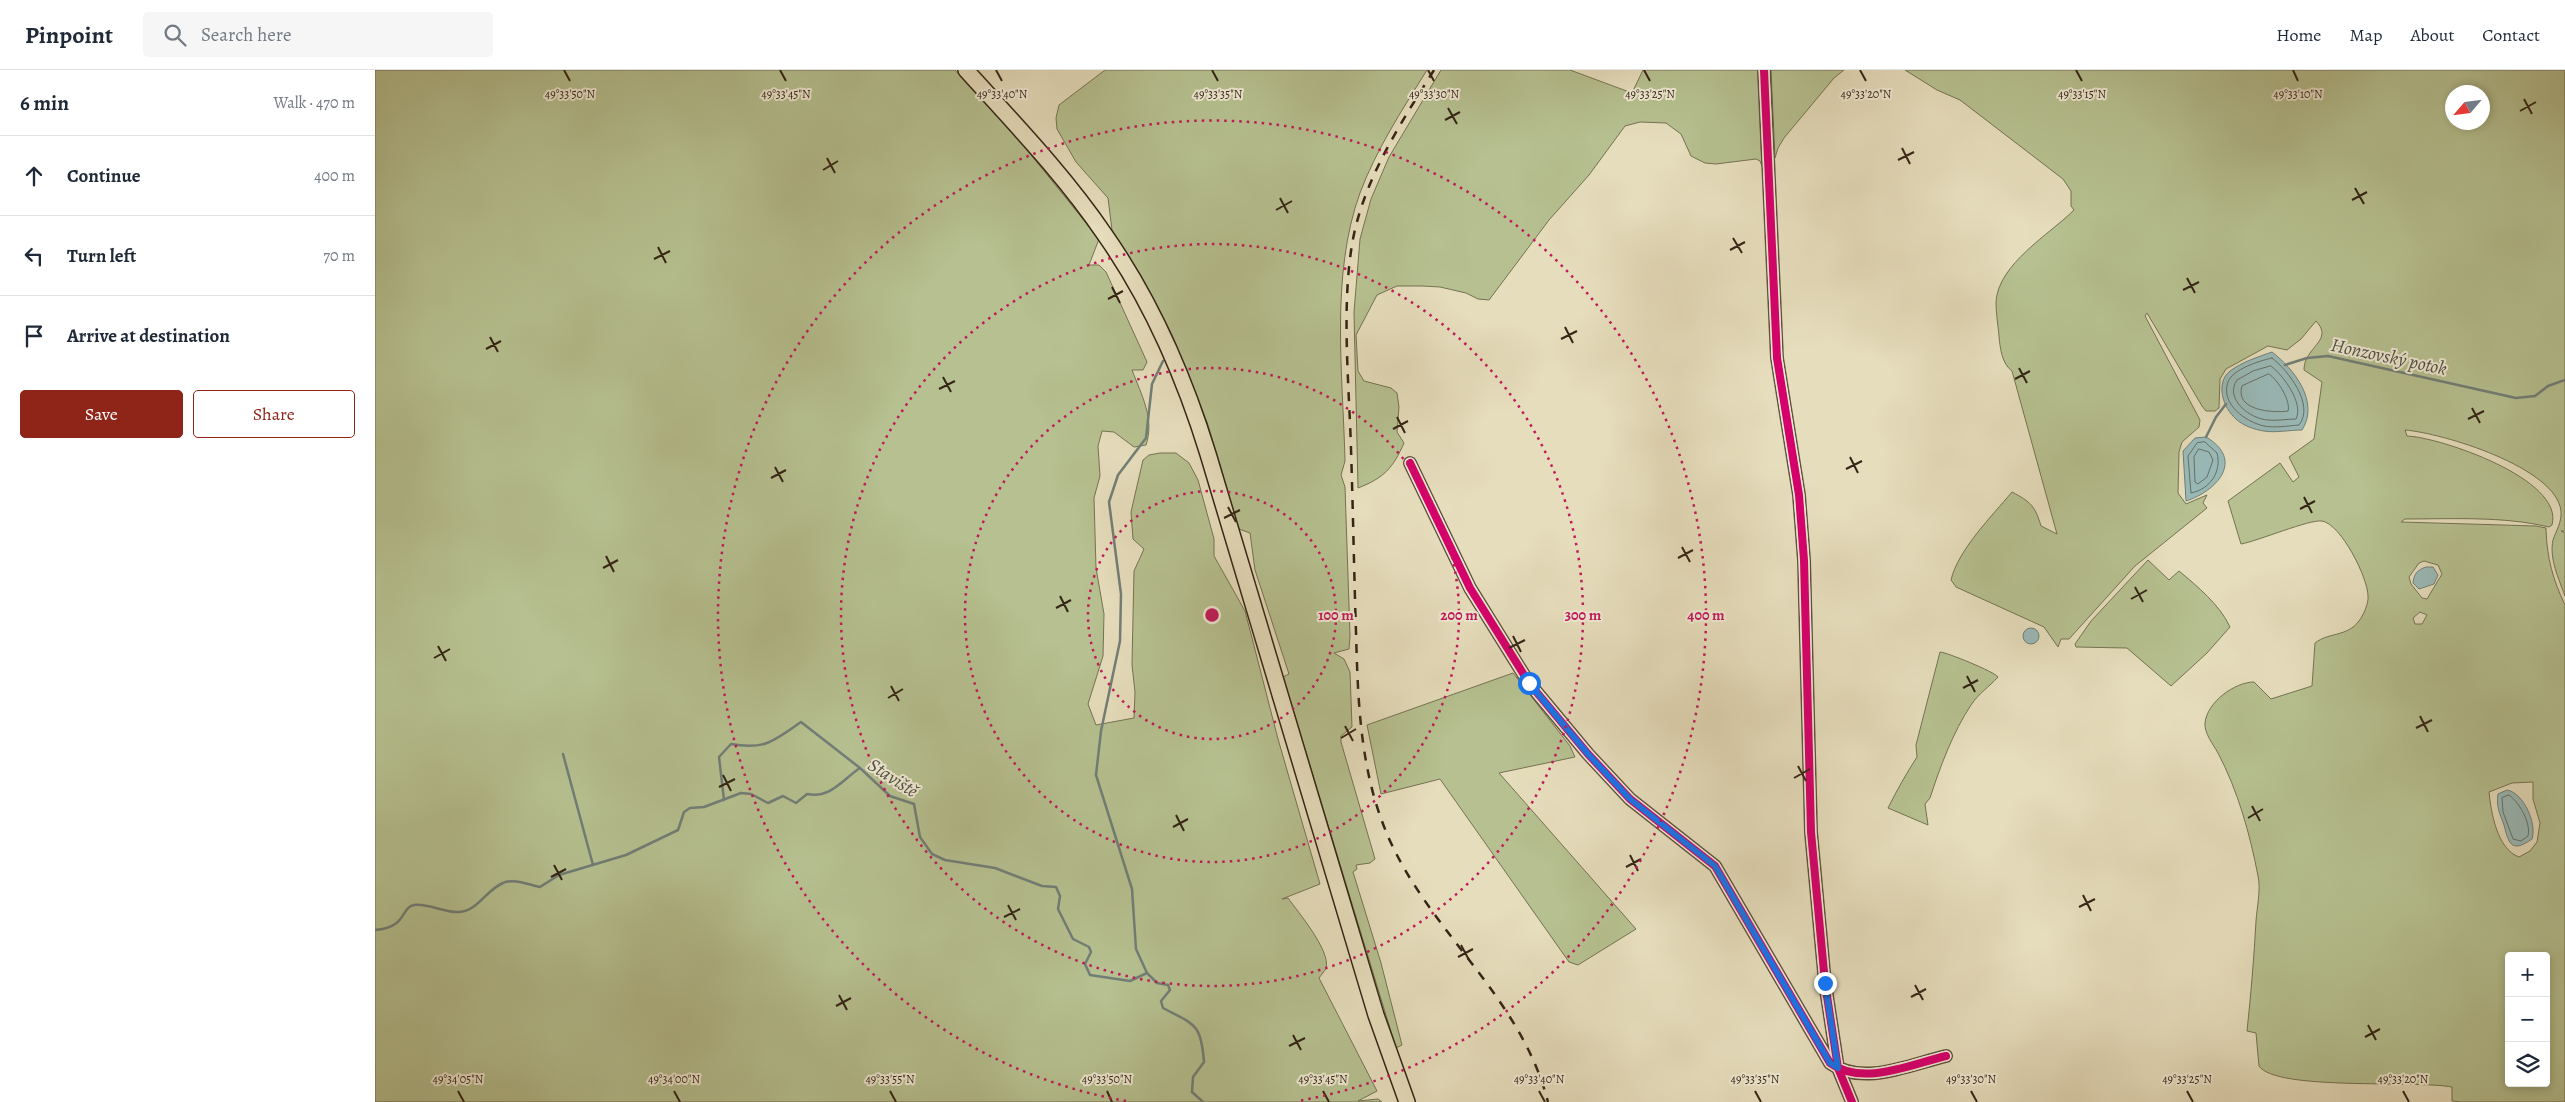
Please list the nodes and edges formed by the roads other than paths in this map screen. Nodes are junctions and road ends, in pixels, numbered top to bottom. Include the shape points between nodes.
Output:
1 (966, 70) edge
2 (1764, 70) edge
3 (1410, 463) dead end
4 (1946, 1056) dead end
5 (1838, 1068) junction
6 (1407, 1102) edge
7 (1852, 1102) edge

1 - 6 main road via 1049,164 1105,235 1151,311 1177,366 1208,454 1376,1015
2 - 5 street via 1777,358 1799,495 1804,560 1811,832 1825,983
3 - 5 street via 1471,588 1529,683 1630,799 1715,866 1830,1063
4 - 5 street via 1868,1075
5 - 7 street

